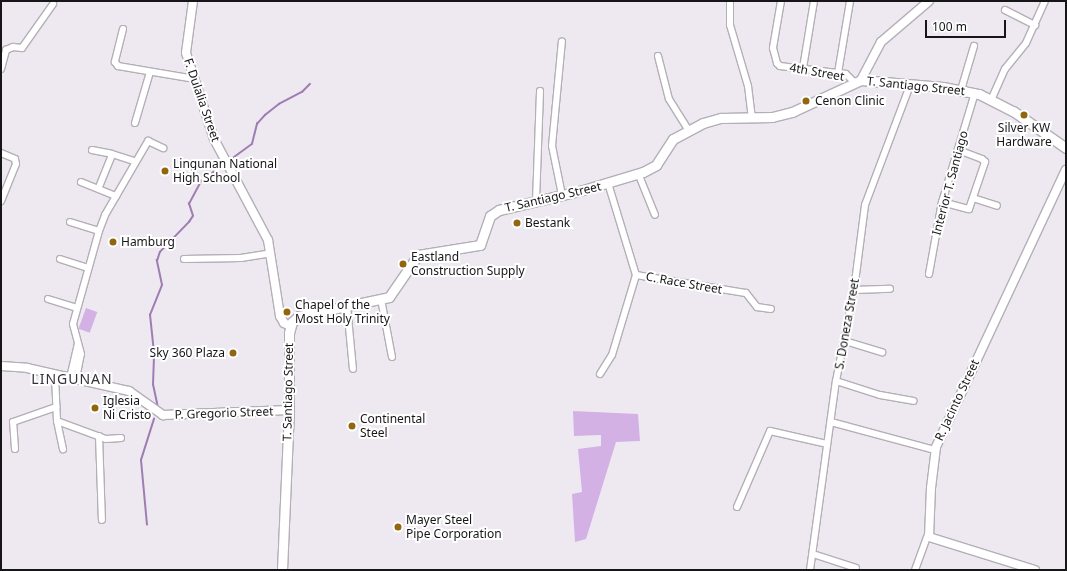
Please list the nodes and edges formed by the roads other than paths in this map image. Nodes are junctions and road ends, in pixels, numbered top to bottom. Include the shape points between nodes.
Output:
1 (193, 1) edge
2 (730, 1) edge
3 (781, 1) edge
4 (814, 1) edge
5 (850, 1) edge
6 (930, 1) edge
7 (1045, 1) edge
8 (53, 4) dead end
9 (1006, 10) dead end
10 (1035, 25) junction
11 (123, 29) dead end
12 (562, 41) dead end
13 (974, 46) dead end
14 (658, 56) dead end
15 (802, 68) junction
16 (1, 69) edge
17 (150, 72) junction
18 (838, 73) junction
19 (195, 79) junction
20 (859, 82) junction
21 (910, 85) junction
22 (961, 90) junction
23 (540, 91) dead end
24 (975, 93) junction
25 (992, 98) junction
26 (752, 117) junction
27 (135, 123) dead end
28 (688, 129) junction
29 (163, 148) dead end
30 (1066, 148) edge
31 (92, 150) dead end
32 (958, 150) junction
33 (1, 153) edge
34 (112, 154) junction
35 (136, 162) junction
36 (1066, 170) edge
37 (638, 173) junction
38 (81, 182) dead end
39 (608, 184) junction
40 (99, 187) junction
41 (562, 195) junction
42 (116, 196) junction
43 (973, 198) junction
44 (1, 201) edge
45 (536, 201) junction
46 (942, 202) junction
47 (996, 206) dead end
48 (655, 215) dead end
49 (70, 222) dead end
50 (99, 231) junction
51 (271, 253) junction
52 (60, 259) dead end
53 (184, 259) dead end
54 (88, 268) junction
55 (929, 274) dead end
56 (636, 275) junction
57 (890, 289) dead end
58 (854, 290) junction
59 (48, 299) dead end
60 (381, 299) junction
61 (347, 306) junction
62 (77, 308) junction
63 (771, 309) dead end
64 (290, 326) junction
65 (845, 340) junction
66 (882, 352) dead end
67 (392, 357) dead end
68 (1, 366) edge
69 (353, 369) dead end
70 (600, 374) dead end
71 (55, 375) junction
72 (73, 379) junction
73 (836, 381) junction
74 (913, 401) dead end
75 (56, 407) junction
76 (289, 410) junction
77 (57, 421) junction
78 (831, 422) junction
79 (99, 436) junction
80 (121, 438) dead end
81 (827, 444) junction
82 (15, 449) dead end
83 (63, 449) dead end
84 (935, 450) junction
85 (737, 507) dead end
86 (102, 520) dead end
87 (928, 535) junction
88 (813, 554) junction
89 (856, 568) dead end
90 (282, 570) edge
91 (810, 570) edge
92 (915, 570) edge
93 (1035, 570) edge

1 - 19 street, F. Dulalia Street via 185,46
2 - 26 street via 730,25 748,86
3 - 15 street, 4th Street via 773,48 777,63 780,66
4 - 15 street
5 - 18 street
6 - 20 street via 882,42
7 - 10 street
8 - 16 street via 22,48 13,46 6,50
9 - 10 street
10 - 25 street via 1026,43 1005,69
11 - 17 street via 116,65
12 - 41 street via 552,146
13 - 22 street
14 - 28 street via 669,99
15 - 18 street, 4th Street
17 - 19 street
17 - 27 street
18 - 20 street, 4th Street via 846,74
19 - 51 street, F. Dulalia Street via 214,139 261,225
20 - 21 main road, T. Santiago Street
20 - 26 main road, T. Santiago Street via 792,112
21 - 22 main road, T. Santiago Street
21 - 58 street, S. Doneza Street via 865,205
22 - 24 main road, T. Santiago Street
23 - 45 street
24 - 25 main road, T. Santiago Street
24 - 32 street, Interior T. Santiago
25 - 30 main road, T. Santiago Street
26 - 28 main road, T. Santiago Street via 721,118
28 - 37 main road, T. Santiago Street via 673,139 656,165
29 - 35 street via 148,141
31 - 34 street
32 - 43 street via 984,160
32 - 46 street, Interior T. Santiago
33 - 44 street via 15,159 16,164
34 - 35 street
34 - 40 street
35 - 42 street
36 - 84 street, R. Jacinto Street
37 - 39 main road, T. Santiago Street
37 - 48 street
38 - 40 street
39 - 41 main road, T. Santiago Street
39 - 56 street, C. Race Street
40 - 42 street
41 - 45 main road, T. Santiago Street
42 - 50 street
43 - 46 street via 968,209
43 - 47 street
45 - 60 main road, T. Santiago Street via 499,210 490,216 480,245 418,255 393,294
46 - 55 street, Interior T. Santiago
49 - 50 street
50 - 54 street
51 - 53 street via 241,258
51 - 64 street, F. Dulalia Street via 280,316
52 - 54 street
54 - 62 street
56 - 63 street, C. Race Street via 746,293 757,307
56 - 70 street via 612,355
57 - 58 street
58 - 65 street, S. Doneza Street
59 - 62 street
60 - 61 main road, T. Santiago Street
60 - 67 street
61 - 64 main road, T. Santiago Street via 299,316
61 - 69 street
62 - 72 street via 73,330 78,344
64 - 76 main road, T. Santiago Street
65 - 66 street
65 - 73 street, S. Doneza Street
68 - 71 street, P. Gregorio Street via 22,367
71 - 72 street, P. Gregorio Street
71 - 75 street
72 - 76 street, P. Gregorio Street via 129,391 163,415
73 - 74 street via 880,395
73 - 78 street, S. Doneza Street
75 - 77 street
75 - 82 street via 13,422
76 - 90 main road, T. Santiago Street
77 - 79 street
77 - 83 street
78 - 81 street, S. Doneza Street
78 - 84 street
79 - 80 street via 106,439
79 - 86 street
81 - 85 street via 770,432
81 - 88 street, S. Doneza Street
84 - 87 street, R. Jacinto Street
87 - 92 street
87 - 93 street via 939,541
88 - 89 street
88 - 91 street, S. Doneza Street

